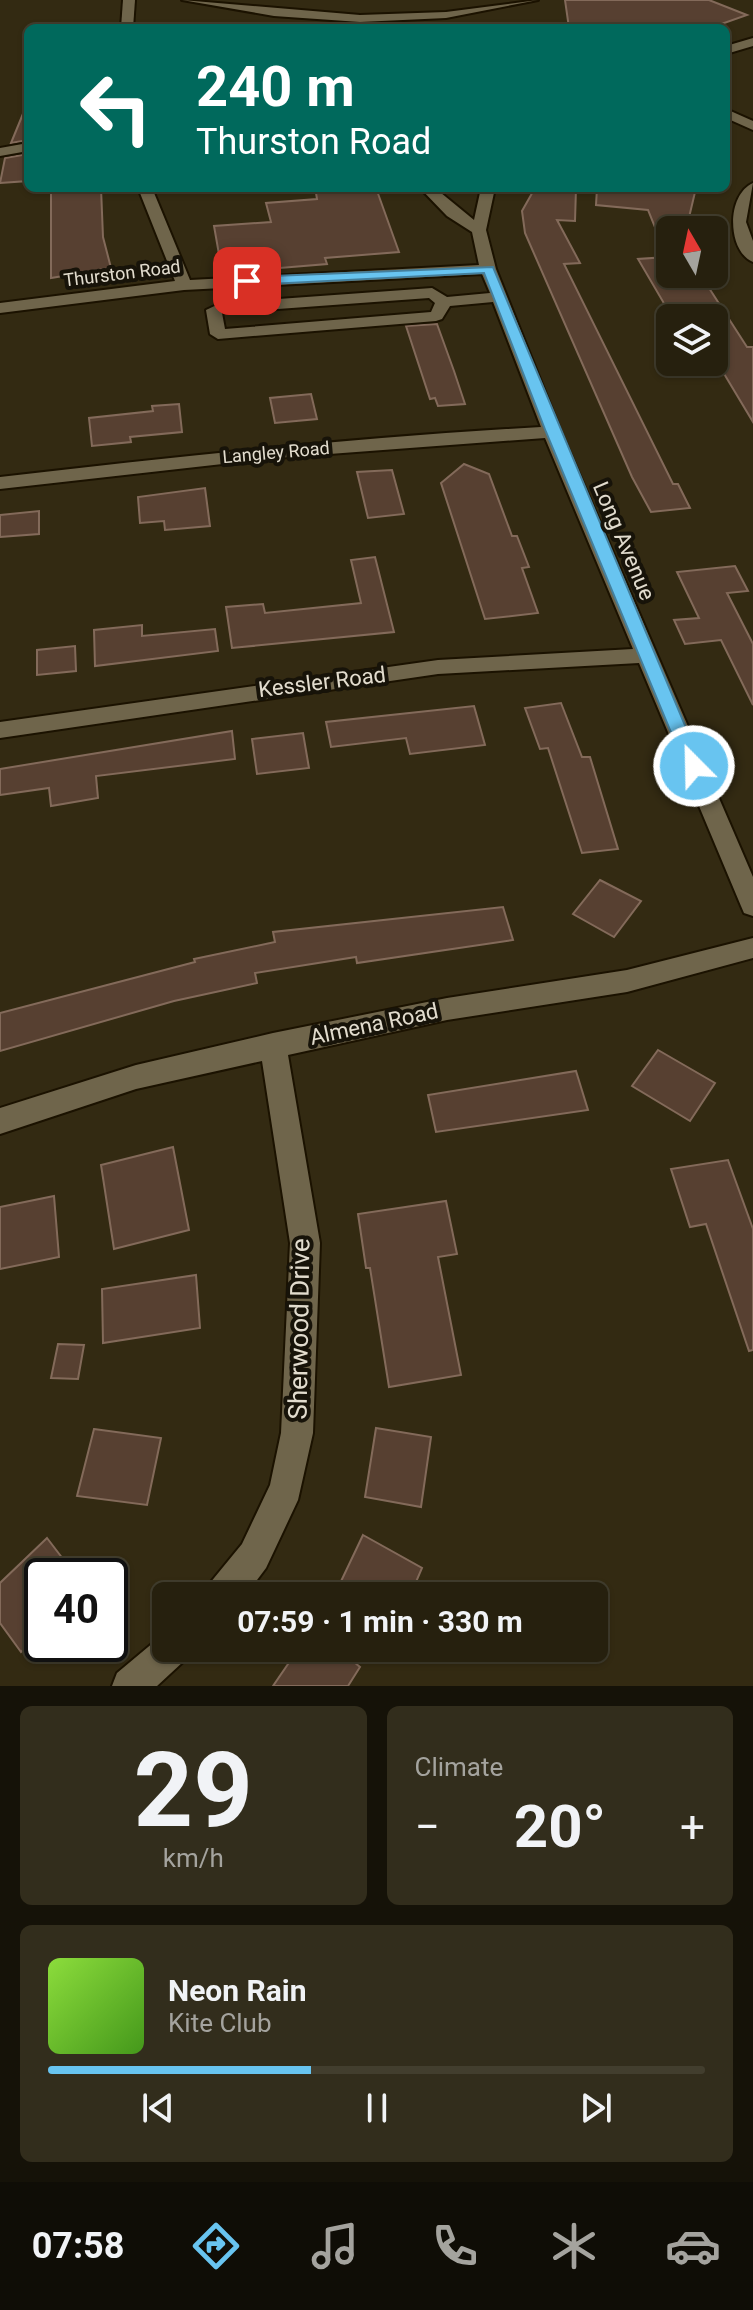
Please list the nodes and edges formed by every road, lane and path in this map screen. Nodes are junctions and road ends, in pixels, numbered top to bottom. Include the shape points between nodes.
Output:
1 (129, 0) edge
2 (188, 0) edge
3 (532, 0) edge
4 (323, 23) edge
5 (127, 24) edge
6 (753, 42) edge
7 (730, 49) edge
8 (730, 115) edge
9 (753, 126) edge
10 (24, 148) edge
11 (0, 152) edge
12 (753, 187) edge
13 (147, 192) edge
14 (431, 192) edge
15 (487, 192) edge
16 (479, 230) junction
17 (753, 257) edge
18 (488, 269) junction
19 (323, 276) junction
20 (247, 281) junction
21 (184, 285) junction
22 (500, 297) junction
23 (328, 300) junction
24 (444, 302) junction
25 (250, 306) junction
26 (0, 308) edge
27 (552, 432) junction
28 (0, 483) edge
29 (646, 655) junction
30 (0, 730) edge
31 (753, 906) edge
32 (753, 948) edge
33 (273, 1045) junction
34 (0, 1121) edge
35 (234, 1582) edge
36 (156, 1662) edge
37 (130, 1686) edge

1 - 5 street
2 - 4 street
3 - 4 street via 458,15
6 - 7 street
8 - 9 street
10 - 11 street
12 - 17 street via 737,218
13 - 21 street
14 - 16 street
15 - 16 street, Long Avenue
16 - 18 street, Long Avenue
18 - 19 street, Thurston Road
18 - 22 street, Long Avenue
19 - 20 street, Thurston Road
19 - 23 street
20 - 21 street, Thurston Road
20 - 25 street
21 - 26 street, Thurston Road
22 - 24 street
22 - 27 street, Long Avenue
23 - 24 street via 432,293
23 - 25 street
24 - 25 street via 436,316 215,331 214,310
27 - 28 street, Langley Road via 202,459
27 - 29 street, Long Avenue
29 - 30 street, Kessler Road via 438,667
29 - 31 street, Long Avenue
32 - 33 street, Almena Road via 627,981 447,1009
33 - 34 street, Almena Road via 136,1077
33 - 35 street, Sherwood Drive via 305,1243 297,1433 286,1488 254,1556
36 - 37 street

